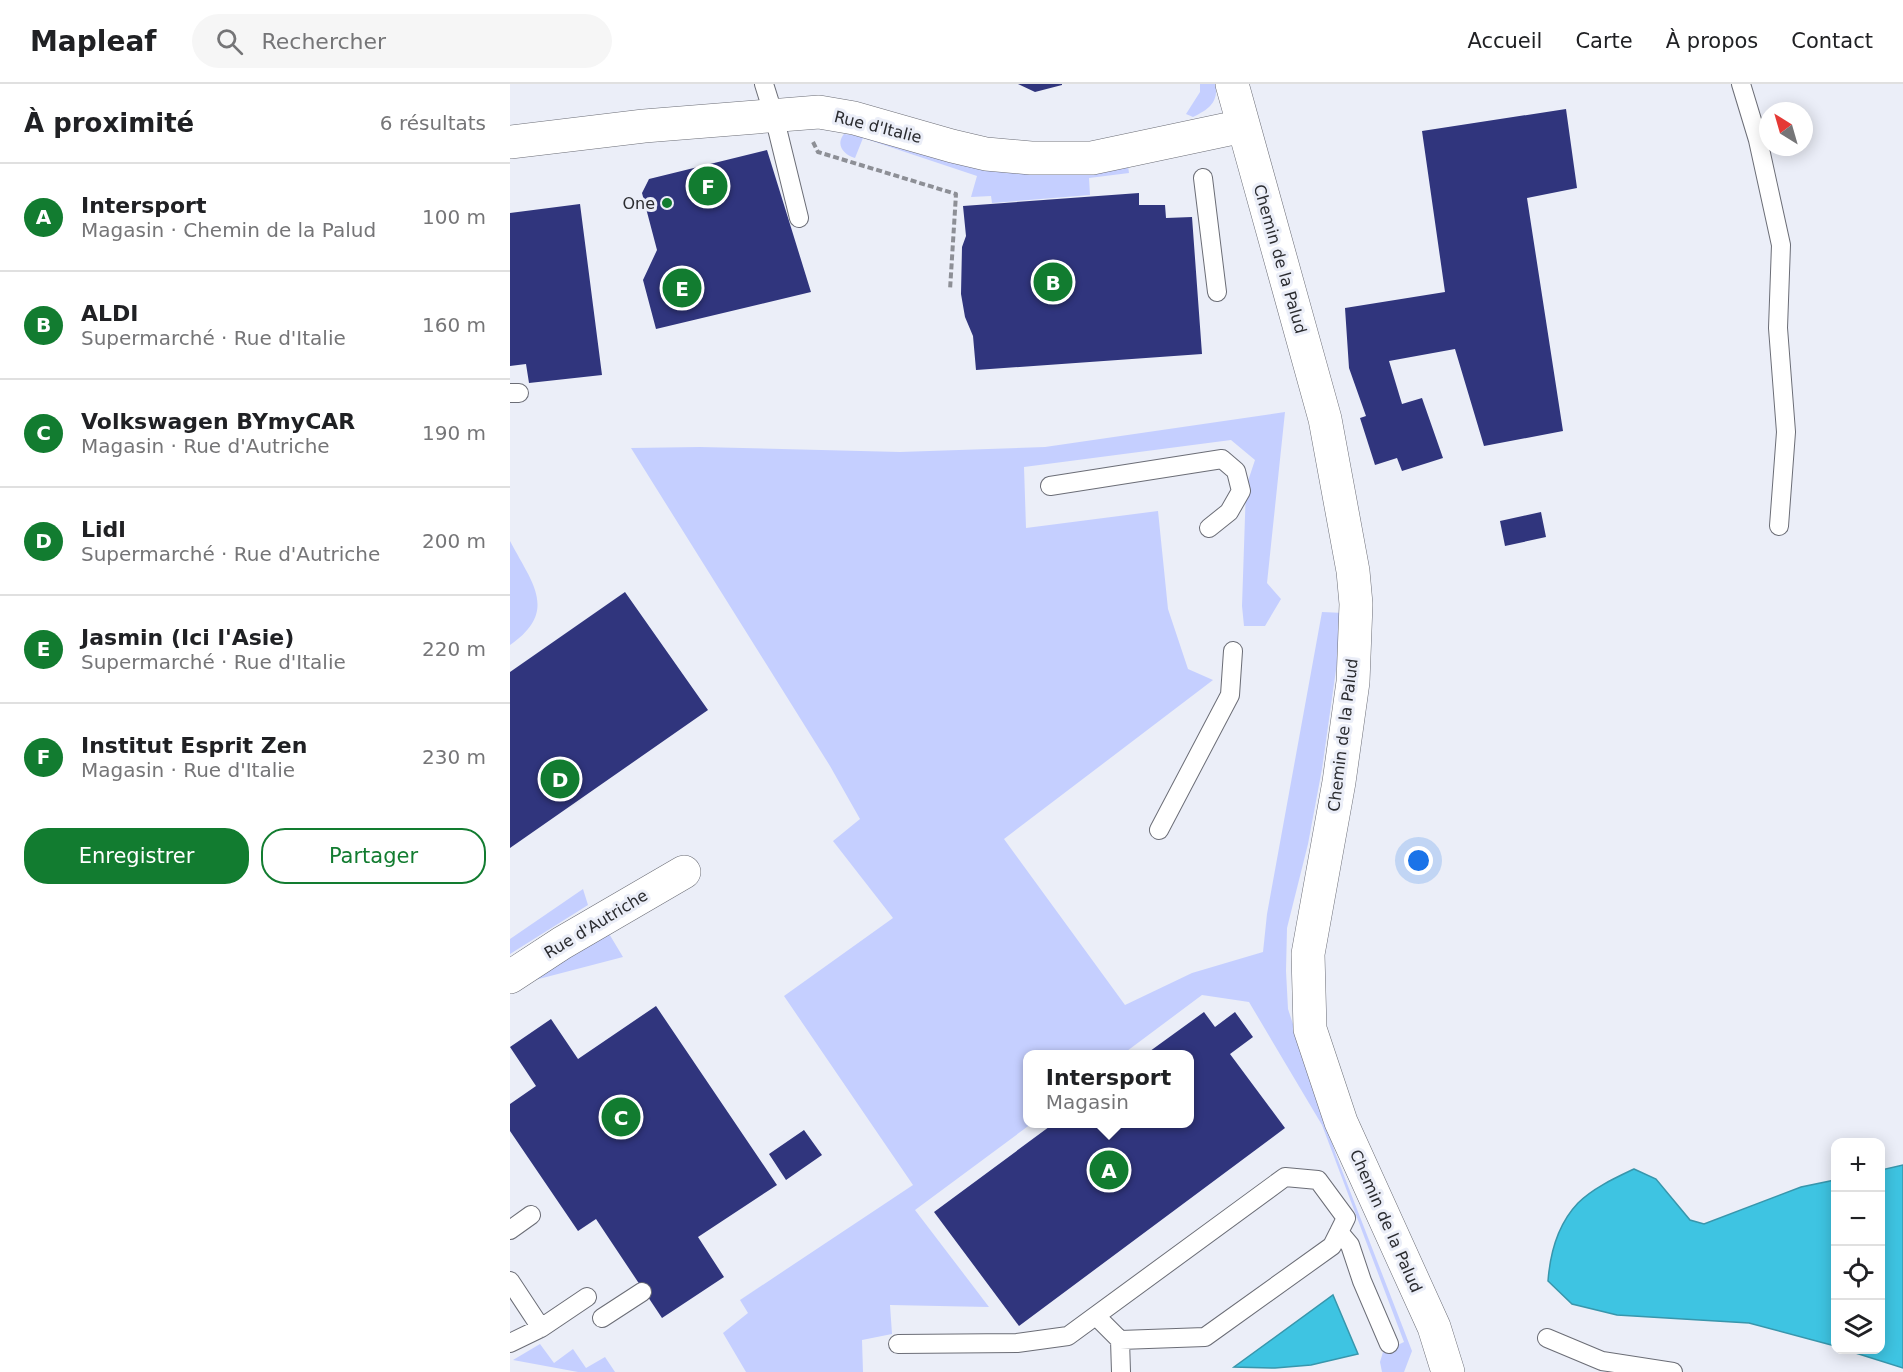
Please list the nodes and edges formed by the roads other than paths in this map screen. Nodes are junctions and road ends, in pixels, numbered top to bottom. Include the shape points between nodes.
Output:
1 (764, 84) edge
2 (1232, 84) edge
3 (1741, 84) edge
4 (787, 115) junction
5 (1243, 126) junction
6 (510, 142) edge
7 (1203, 177) dead end
8 (799, 218) dead end
9 (1218, 292) dead end
10 (1050, 486) dead end
11 (1779, 526) dead end
12 (1209, 528) dead end
13 (1233, 651) dead end
14 (1159, 830) dead end
15 (684, 872) dead end
16 (510, 977) edge
17 (531, 1215) dead end
18 (510, 1230) edge
19 (1339, 1232) junction
20 (510, 1281) edge
21 (642, 1292) dead end
22 (587, 1297) dead end
23 (1096, 1316) junction
24 (602, 1318) dead end
25 (540, 1328) junction
26 (1547, 1338) dead end
27 (1120, 1340) junction
28 (510, 1343) edge
29 (898, 1344) dead end
30 (1389, 1344) dead end
31 (1122, 1372) edge
32 (1448, 1372) edge
33 (1673, 1372) edge

1 - 4 lane
2 - 5 street, Chemin de la Palud
3 - 11 lane via 1782,244 1778,328 1786,432
4 - 5 street, Rue d'Italie via 819,112 854,118 986,154 1031,159 1092,158
4 - 6 street, Rue d'Italie
4 - 8 lane
5 - 32 street, Chemin de la Palud via 1325,419 1356,604 1353,682 1340,782 1308,954 1310,1029 1341,1122 1434,1327
7 - 9 lane
10 - 12 lane via 1222,459 1236,471 1241,491 1229,512
13 - 14 lane via 1230,695
15 - 16 street, Rue d'Autriche
17 - 18 lane
19 - 23 lane via 1346,1218 1318,1180 1285,1177
19 - 27 lane via 1332,1246 1205,1337
19 - 30 lane via 1350,1245
20 - 25 lane
21 - 24 lane
22 - 25 lane
23 - 27 lane
23 - 29 lane via 1068,1336 1017,1343
25 - 28 lane
26 - 33 lane via 1602,1361
27 - 31 lane

